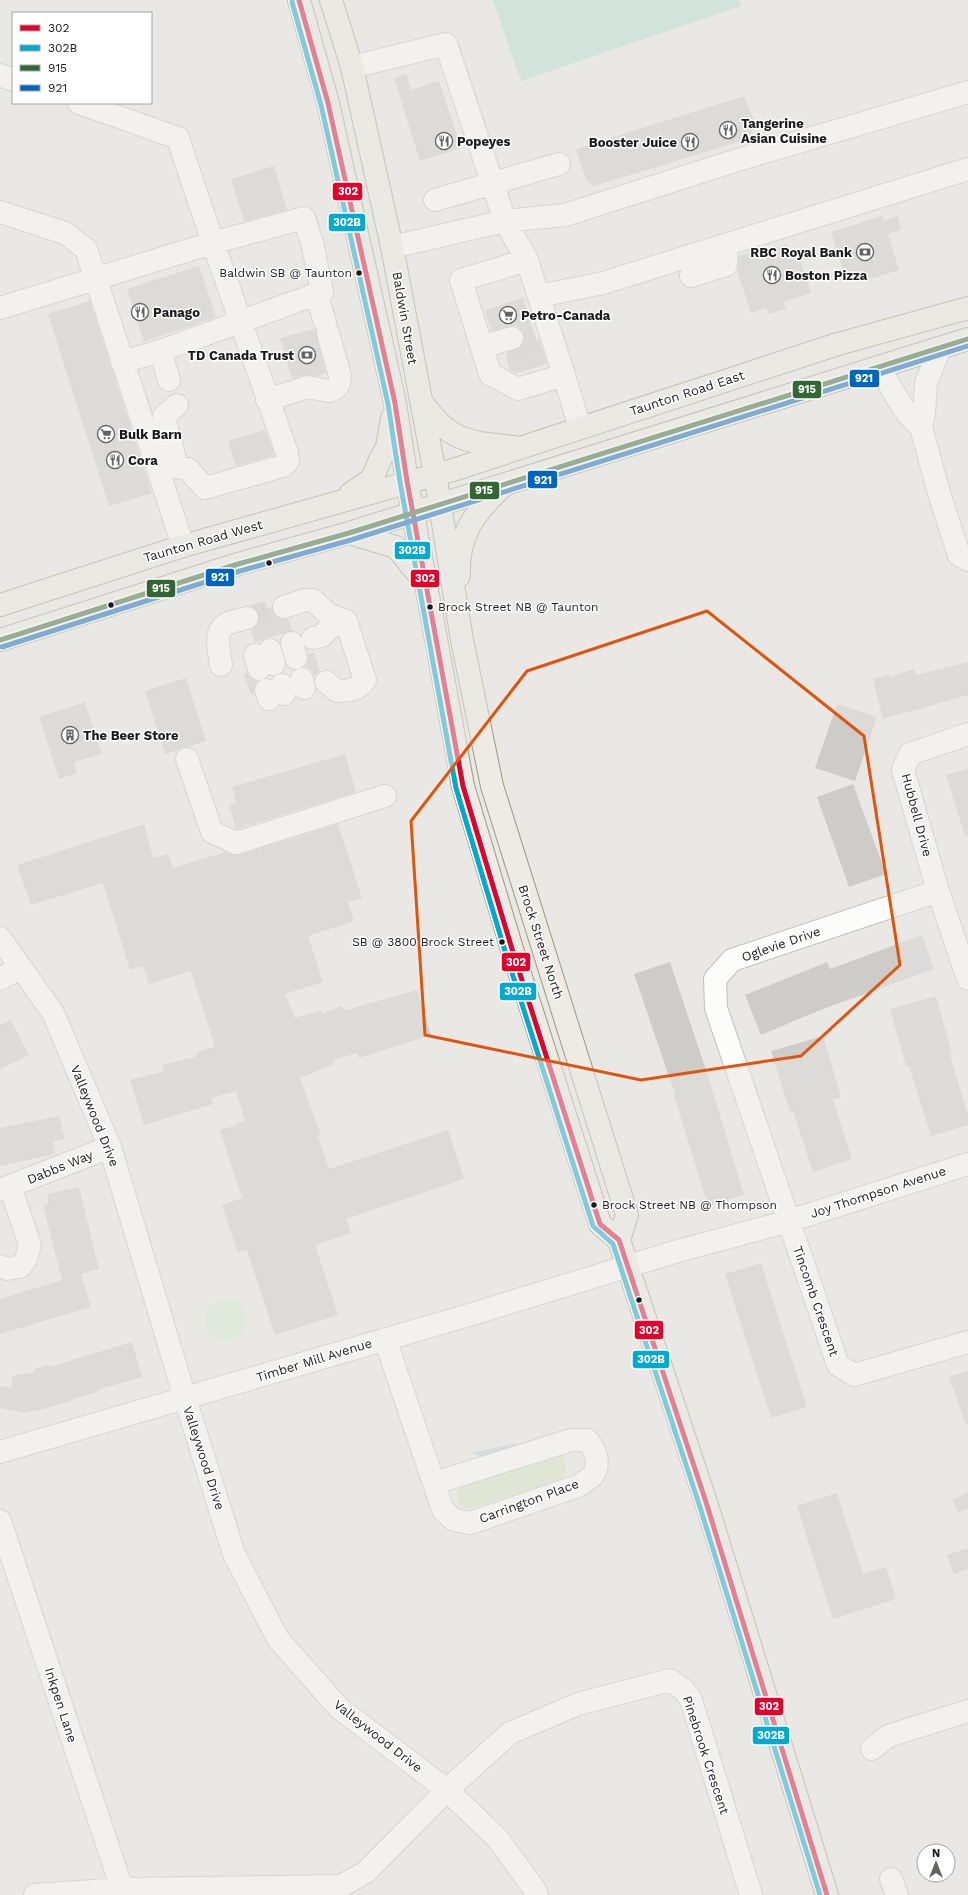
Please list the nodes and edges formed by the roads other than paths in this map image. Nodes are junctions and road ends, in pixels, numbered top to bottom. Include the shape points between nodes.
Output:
1 (299, 0) edge
2 (331, 0) edge
3 (352, 67) junction
4 (0, 75) edge
5 (12, 80) edge
6 (968, 92) edge
7 (82, 104) edge
8 (559, 164) dead end
9 (968, 169) edge
10 (492, 183) junction
11 (435, 200) dead end
12 (0, 212) edge
13 (505, 221) junction
14 (212, 244) junction
15 (727, 244) junction
16 (392, 247) junction
17 (527, 260) junction
18 (691, 276) dead end
19 (97, 280) junction
20 (316, 294) junction
21 (539, 296) junction
22 (0, 308) edge
23 (968, 308) edge
24 (242, 322) junction
25 (512, 338) dead end
26 (968, 339) edge
27 (482, 347) junction
28 (940, 348) junction
29 (160, 351) junction
30 (122, 362) junction
31 (878, 367) junction
32 (564, 375) junction
33 (169, 380) dead end
34 (419, 398) junction
35 (267, 400) junction
36 (395, 403) junction
37 (176, 405) dead end
38 (921, 427) junction
39 (580, 428) junction
40 (520, 447) junction
41 (435, 474) junction
42 (407, 481) junction
43 (506, 484) junction
44 (341, 500) junction
45 (440, 505) junction
46 (413, 513) junction
47 (350, 533) junction
48 (183, 546) junction
49 (968, 560) edge
50 (426, 584) junction
51 (0, 605) edge
52 (284, 607) tunnel mouth
53 (247, 618) tunnel mouth
54 (346, 621) junction
55 (313, 638) dead end
56 (0, 640) edge
57 (462, 640) junction
58 (221, 665) dead end
59 (326, 682) dead end
60 (968, 734) edge
61 (187, 759) dead end
62 (385, 796) dead end
63 (938, 891) junction
64 (0, 938) edge
65 (20, 968) junction
66 (0, 979) edge
67 (968, 979) edge
68 (110, 1147) junction
69 (968, 1164) edge
70 (5, 1188) edge
71 (789, 1221) junction
72 (619, 1240) junction
73 (0, 1266) edge
74 (628, 1268) junction
75 (385, 1339) junction
76 (968, 1342) edge
77 (185, 1398) junction
78 (0, 1452) edge
79 (435, 1483) junction
80 (0, 1521) edge
81 (968, 1711) edge
82 (872, 1749) dead end
83 (447, 1790) junction
84 (122, 1889) junction
85 (35, 1895) edge
86 (537, 1895) edge
87 (751, 1895) edge
88 (827, 1895) edge

1 - 36 main road, Baldwin Street via 328,103
2 - 3 main road, Baldwin Street
3 - 10 street via 446,44
3 - 16 main road, Baldwin Street
4 - 5 street
6 - 13 street via 564,215
7 - 14 street via 178,138
8 - 10 street
9 - 15 street
10 - 11 street
10 - 13 street
12 - 19 street via 64,232 86,248
13 - 16 street
13 - 17 street
14 - 19 street
14 - 20 street via 304,218 313,246 322,292
14 - 24 street
15 - 18 street via 726,265
15 - 21 street via 603,283
16 - 34 main road, Baldwin Street
17 - 21 street
17 - 27 street via 461,280
19 - 22 street
19 - 30 street
20 - 24 street
20 - 35 street via 340,383 338,387 329,391 308,387
21 - 32 street via 541,328
23 - 39 main road, Taunton Road East via 838,344
24 - 29 street
24 - 35 street
25 - 27 street
26 - 28 main road
27 - 32 street via 490,374 518,389 536,375
28 - 31 main road
28 - 38 street via 926,383
29 - 30 street
29 - 33 street
30 - 48 street
31 - 38 street via 909,418
31 - 43 main road
32 - 39 street
34 - 40 main road via 434,420 450,433 490,444
34 - 41 main road, Baldwin Street
35 - 37 street via 288,461 283,466 205,488 188,469 177,467 164,416
36 - 42 main road, Baldwin Street
36 - 44 main road via 387,447 372,479
38 - 49 street via 959,555
39 - 40 main road, Taunton Road East
40 - 41 main road, Taunton Road East
41 - 42 main road, Taunton Road East
41 - 45 main road, Baldwin Street
42 - 44 main road, Taunton Road West
42 - 46 main road, Baldwin Street
43 - 45 main road
43 - 57 main road via 472,519 463,540 458,565
44 - 48 main road, Taunton Road West
45 - 46 main road
45 - 57 main road, Baldwin Street
46 - 47 main road
46 - 50 main road
47 - 50 main road via 396,547
47 - 56 main road via 231,566
48 - 51 main road, Taunton Road West
50 - 72 main road via 463,786 600,1224
52 - 54 street via 313,600 328,614
53 - 58 street via 224,625 220,631 218,640
54 - 55 street via 330,627 322,636
54 - 59 street via 365,680 362,685 351,691 337,691
57 - 72 main road, Brock Street North via 492,786 627,1215
60 - 63 street, Hubbell Drive via 910,754 903,770
61 - 62 street via 212,832 236,843
63 - 67 street
63 - 71 street, Oglevie Drive via 732,960 715,979 716,1008
64 - 65 street, Valleywood Drive
65 - 66 street
65 - 68 street, Valleywood Drive via 53,1013
68 - 70 street, Dabbs Way
68 - 77 street, Valleywood Drive
69 - 71 street, Joy Thompson Avenue
70 - 73 street, Dabbs Way via 30,1245 20,1266 7,1269
71 - 74 street, Joy Thompson Avenue via 678,1251
71 - 76 street, Tincomb Crescent via 838,1365 854,1375
72 - 74 main road
74 - 75 street, Timber Mill Avenue
74 - 88 main road via 706,1502
75 - 77 street, Timber Mill Avenue
75 - 79 street, Carrington Place via 416,1435
77 - 78 street, Timber Mill Avenue
77 - 83 street, Valleywood Drive via 234,1554 278,1639 339,1708
79 - 79 street, Carrington Place via 442,1510 454,1520 470,1523 578,1486 593,1475 597,1464 595,1448 587,1440 571,1440
80 - 84 street, Inkpen Lane
81 - 82 street via 888,1736
83 - 84 street via 366,1872 341,1886
83 - 86 street, Valleywood Drive via 498,1838
83 - 87 street, Pinebrook Crescent via 510,1733 578,1704 670,1680 684,1690 691,1700
84 - 85 street

